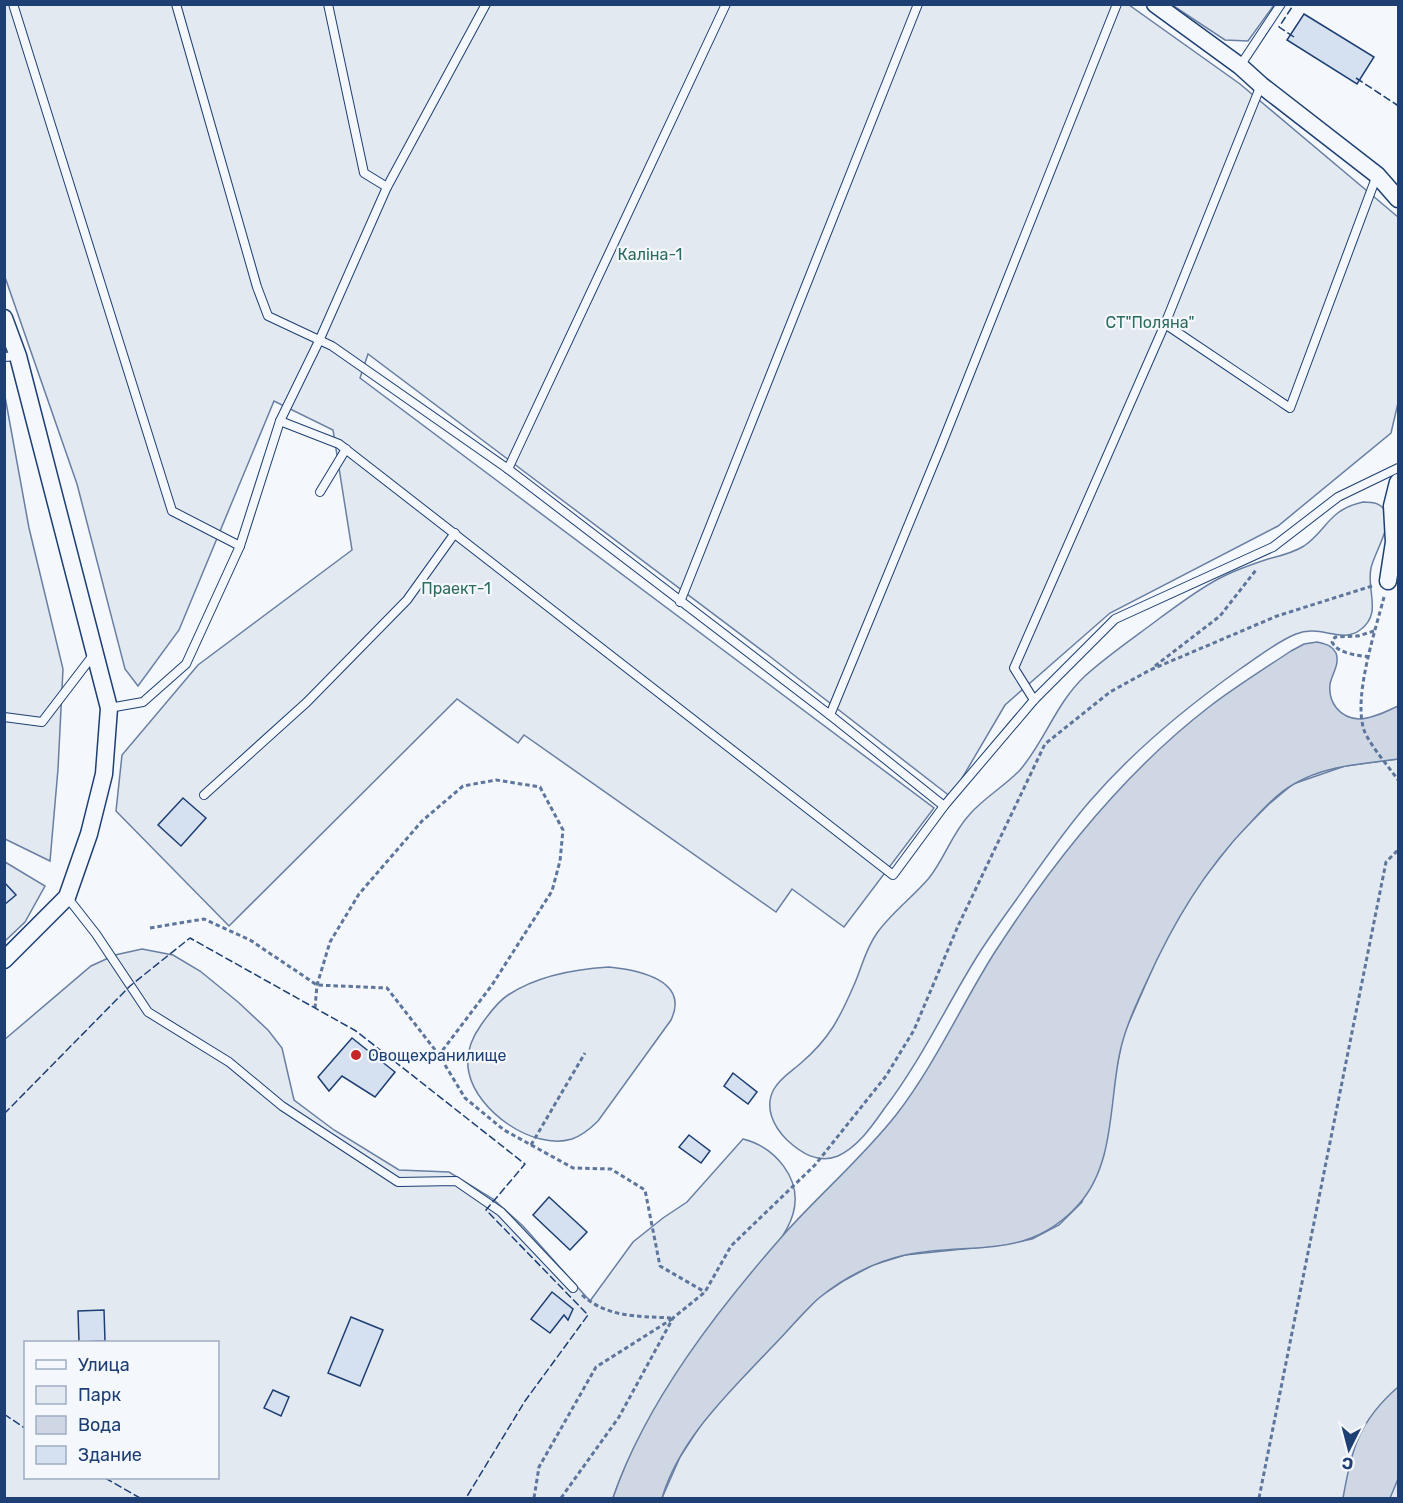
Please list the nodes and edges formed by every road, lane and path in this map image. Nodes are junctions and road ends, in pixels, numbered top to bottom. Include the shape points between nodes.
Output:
1 (13, 4) edge
2 (176, 4) edge
3 (328, 4) edge
4 (486, 4) edge
5 (726, 4) edge
6 (918, 4) edge
7 (1117, 4) edge
8 (1155, 4) edge
9 (1281, 4) edge
10 (1240, 66) junction
11 (1261, 85) junction
12 (1377, 175) junction
13 (387, 187) junction
14 (1398, 199) edge
15 (4, 318) edge
16 (1165, 324) junction
17 (319, 341) junction
18 (11, 356) edge
19 (280, 421) junction
20 (346, 449) junction
21 (1398, 468) edge
22 (508, 469) junction
23 (1398, 482) edge
24 (320, 492) dead end
25 (455, 533) junction
26 (240, 546) junction
27 (1273, 547) junction
28 (1388, 581) junction
29 (680, 602) junction
30 (1375, 630) junction
31 (94, 654) junction
32 (1369, 657) junction
33 (1150, 670) junction
34 (1034, 700) junction
35 (109, 708) junction
36 (830, 715) junction
37 (4, 717) edge
38 (1398, 780) edge
39 (204, 795) dead end
40 (944, 806) junction
41 (1398, 850) edge
42 (66, 897) junction
43 (150, 928) dead end
44 (4, 960) edge
45 (316, 985) junction
46 (315, 1008) dead end
47 (585, 1053) dead end
48 (439, 1055) junction
49 (531, 1145) junction
50 (573, 1287) joint
51 (705, 1292) junction
52 (673, 1318) junction
53 (534, 1498) edge
54 (561, 1498) edge
55 (1259, 1498) edge

1 - 26 lane via 172,511
2 - 17 lane via 268,316
3 - 13 lane via 364,173
4 - 13 lane
5 - 22 lane
6 - 29 lane
7 - 36 lane
8 - 10 street
9 - 10 lane
10 - 11 street
11 - 12 street
11 - 16 lane
12 - 14 street
12 - 16 lane via 1290,408
13 - 17 lane
15 - 18 street
16 - 34 lane via 1014,668
17 - 19 lane
17 - 22 lane via 332,346
18 - 31 street
19 - 20 lane
19 - 26 lane
20 - 24 lane
20 - 25 lane
21 - 27 lane via 1338,497
22 - 29 lane
23 - 28 street via 1392,506 1394,542
25 - 39 lane via 407,600 307,702
25 - 40 lane via 893,875
26 - 35 lane via 186,664 143,702
27 - 33 path via 1220,616
27 - 34 lane via 1115,620
28 - 30 path
28 - 33 path via 1277,616
29 - 36 lane
30 - 32 path
30 - 32 path via 1335,637 1332,642 1340,650
31 - 35 street
31 - 37 lane via 42,722
32 - 38 path via 1362,722
33 - 51 path via 1110,692 1045,744 958,926 914,1030 886,1076 815,1165 731,1246
34 - 40 lane
35 - 42 street via 104,774 89,834
36 - 40 lane
41 - 55 path via 1386,862
42 - 44 street
42 - 50 lane via 148,1012 228,1062 282,1106 398,1182 456,1181 501,1212
43 - 45 path via 204,919 250,940
45 - 46 path
45 - 48 path via 387,988
45 - 48 path via 330,942 359,894 440,804 463,786 496,780 540,787 563,830 552,891 492,985
47 - 49 path
48 - 49 path via 465,1098 504,1130
49 - 51 path via 573,1168 611,1169 645,1190 660,1266
50 - 52 path via 594,1306 627,1316
51 - 52 path
52 - 53 path via 596,1367 539,1467
52 - 54 path via 619,1417

